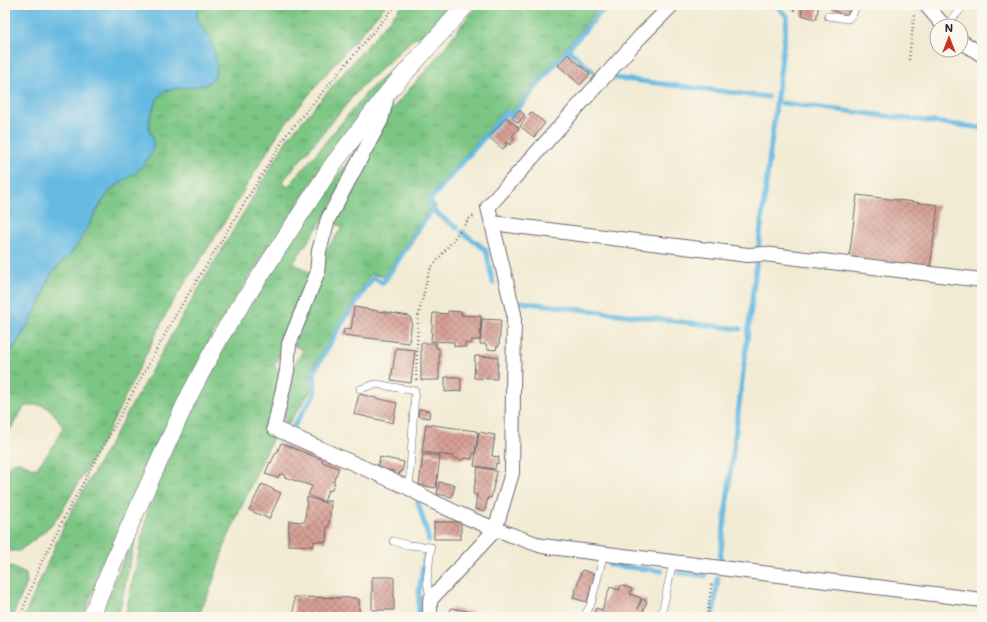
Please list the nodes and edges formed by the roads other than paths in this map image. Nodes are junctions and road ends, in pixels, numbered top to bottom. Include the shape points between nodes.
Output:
1 (466, 5) edge
2 (672, 5) edge
3 (856, 5) edge
4 (965, 5) edge
5 (920, 9) edge
6 (828, 16) dead end
7 (933, 18) edge
8 (952, 18) edge
9 (969, 46) edge
10 (982, 55) edge
11 (389, 91) junction
12 (492, 223) junction
13 (982, 280) edge
14 (360, 389) dead end
15 (410, 488) junction
16 (495, 530) junction
17 (393, 541) dead end
18 (604, 553) junction
19 (673, 562) junction
20 (430, 600) junction
21 (982, 600) edge
22 (586, 613) dead end
23 (91, 617) edge
24 (430, 617) edge
25 (661, 617) edge

1 - 11 street
2 - 12 street via 640,37 488,207
3 - 6 lane via 848,19
4 - 8 lane
5 - 7 street
9 - 10 street
11 - 15 street via 381,120 328,219 319,251 317,274 290,344 287,371 274,428
11 - 23 street via 334,163 220,337 182,412 118,551
12 - 13 street via 748,255 764,254
12 - 16 street via 514,314 512,473
14 - 15 lane via 376,384 415,390
15 - 16 street
16 - 18 street via 542,546
16 - 20 street
17 - 20 lane via 431,547 427,581
18 - 19 street
18 - 22 lane via 591,604
19 - 21 street
19 - 25 lane
20 - 24 street

